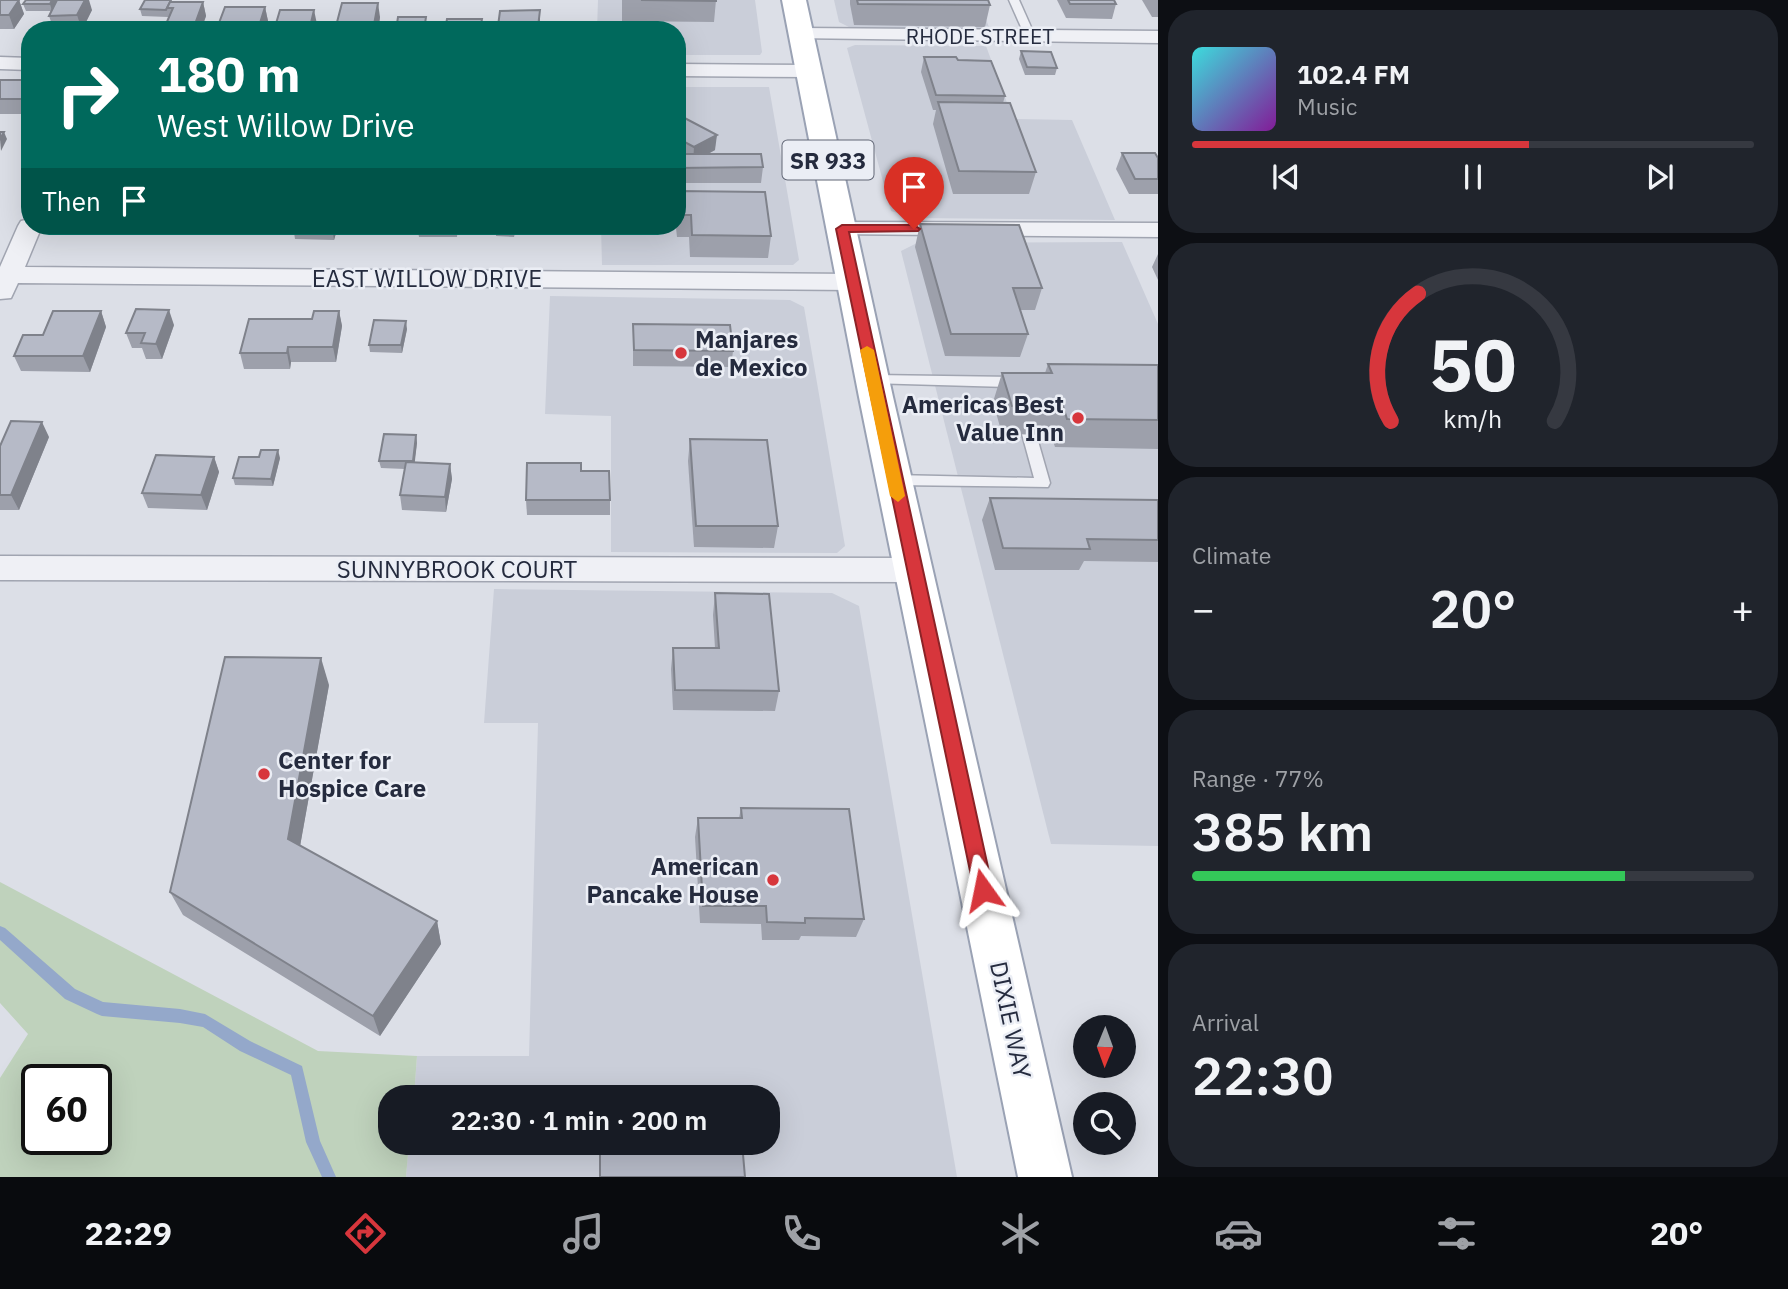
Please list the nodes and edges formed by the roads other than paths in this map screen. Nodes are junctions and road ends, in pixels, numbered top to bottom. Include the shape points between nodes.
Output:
1 (794, 0) edge
2 (1014, 0) edge
3 (801, 34) junction
4 (1030, 36) junction
5 (1158, 37) edge
6 (0, 63) edge
7 (21, 64) edge
8 (686, 70) edge
9 (809, 71) junction
10 (842, 229) junction
11 (1158, 230) edge
12 (26, 235) edge
13 (3, 282) edge
14 (853, 282) junction
15 (874, 380) junction
16 (1019, 402) edge
17 (1029, 434) edge
18 (894, 480) junction
19 (0, 569) edge
20 (914, 570) junction
21 (1045, 1177) edge

1 - 3 main road, DIXIE WAY / SR 933
2 - 4 lane
3 - 4 street, RHODE STREET
3 - 9 main road, DIXIE WAY / SR 933
4 - 5 street, RHODE STREET
6 - 7 street
8 - 9 street
9 - 10 main road, DIXIE WAY / SR 933
10 - 11 street
10 - 14 main road, DIXIE WAY / SR 933
12 - 13 street
13 - 14 street, EAST WILLOW DRIVE
14 - 15 main road, DIXIE WAY / SR 933
15 - 16 lane via 1014,382
15 - 18 main road, DIXIE WAY / SR 933
17 - 18 lane via 1043,483
18 - 20 main road, DIXIE WAY / SR 933
19 - 20 street, SUNNYBROOK COURT
20 - 21 main road, DIXIE WAY / SR 933

